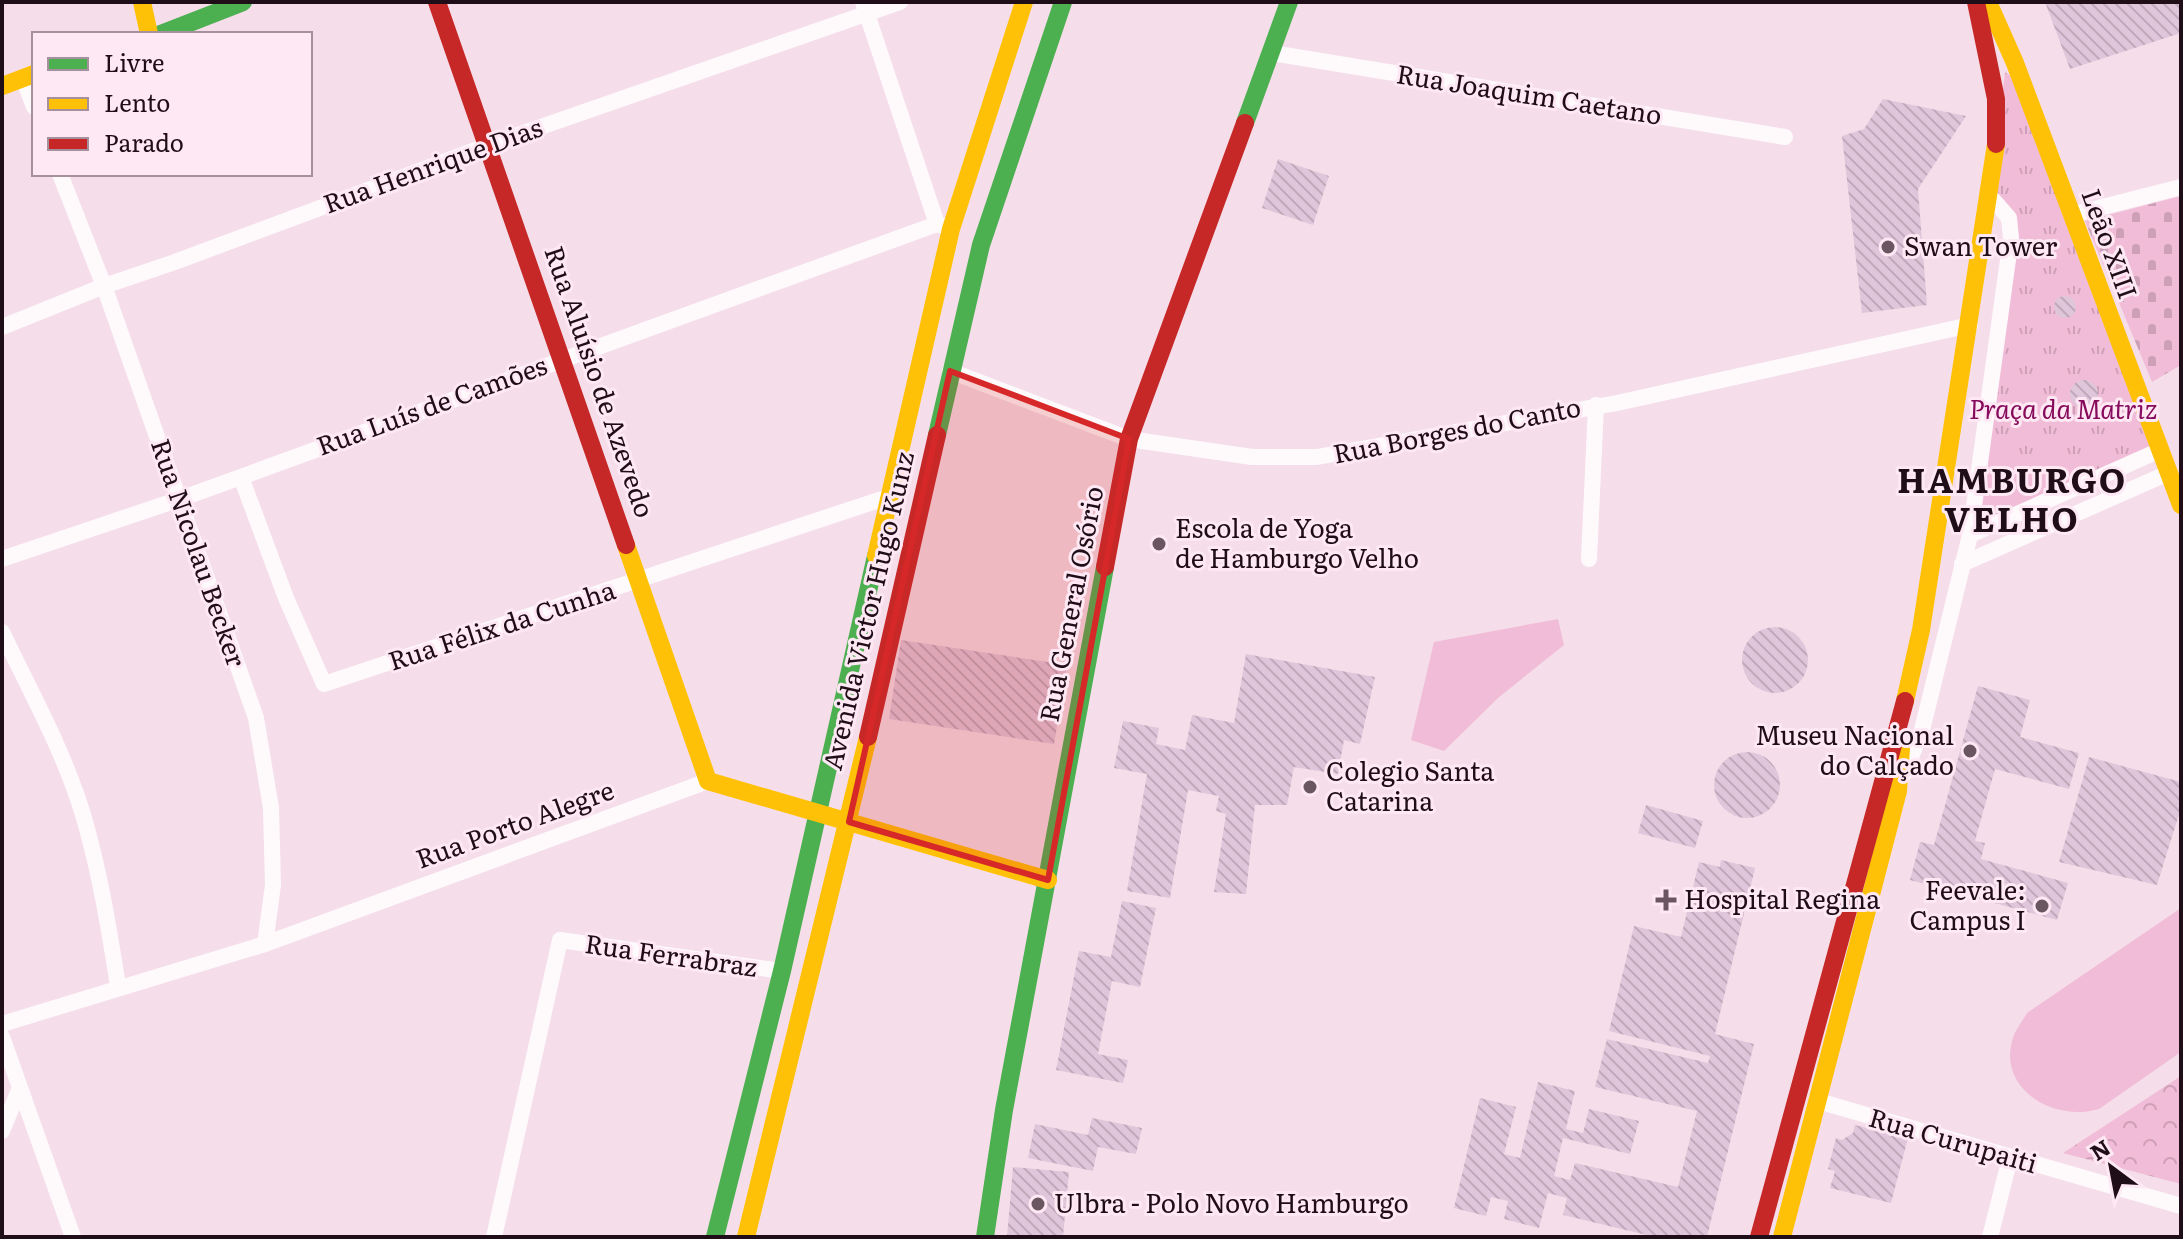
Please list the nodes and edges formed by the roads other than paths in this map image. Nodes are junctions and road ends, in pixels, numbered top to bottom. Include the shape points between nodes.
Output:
1 (142, 2) edge
2 (243, 2) edge
3 (437, 2) edge
4 (900, 2) edge
5 (1024, 2) edge
6 (1063, 2) edge
7 (1289, 2) edge
8 (1976, 2) edge
9 (1988, 2) edge
10 (864, 7) edge
11 (149, 32) edge
12 (166, 32) edge
13 (1272, 53) junction
14 (28, 76) edge
15 (2, 86) edge
16 (32, 97) edge
17 (1785, 137) dead end
18 (489, 145) junction
19 (61, 176) edge
20 (2181, 187) edge
21 (1989, 195) junction
22 (2071, 215) junction
23 (944, 226) junction
24 (104, 286) junction
25 (1970, 325) junction
26 (2, 327) edge
27 (564, 358) junction
28 (950, 371) junction
29 (1596, 405) junction
30 (1129, 439) junction
31 (2158, 451) junction
32 (2166, 474) junction
33 (241, 477) junction
34 (891, 496) junction
35 (180, 499) junction
36 (2181, 505) edge
37 (1970, 535) junction
38 (2, 559) edge
39 (1589, 559) dead end
40 (1962, 564) junction
41 (642, 581) junction
42 (2, 632) edge
43 (1904, 707) junction
44 (708, 781) junction
45 (1898, 791) junction
46 (817, 813) junction
47 (849, 822) junction
48 (1048, 880) junction
49 (1863, 893) junction
50 (265, 944) junction
51 (782, 971) junction
52 (118, 986) junction
53 (2, 1024) edge
54 (2, 1037) edge
55 (19, 1090) junction
56 (1818, 1101) junction
57 (1791, 1121) junction
58 (1811, 1126) junction
59 (2, 1131) edge
60 (2010, 1158) junction
61 (2181, 1206) edge
62 (1767, 1207) junction
63 (1788, 1212) junction
64 (73, 1237) edge
65 (494, 1237) edge
66 (715, 1237) edge
67 (746, 1237) edge
68 (985, 1237) edge
69 (1759, 1237) edge
70 (1782, 1237) edge
71 (1990, 1237) edge

1 - 11 main road
2 - 12 main road
3 - 18 main road, Rua Aluísio de Azevedo
4 - 10 street, Rua Henrique Dias
5 - 23 main road, Avenida Victor Hugo Kunz
6 - 28 main road, Avenida Victor Hugo Kunz via 981,245
7 - 13 main road, Rua General Osório
8 - 21 main road via 1996,99
9 - 22 main road, Leão XIII
10 - 18 street, Rua Henrique Dias
10 - 23 street
13 - 17 street, Rua Joaquim Caetano
13 - 30 main road, Rua General Osório
14 - 15 main road
14 - 16 street
18 - 24 street, Rua Henrique Dias
18 - 27 main road, Rua Aluísio de Azevedo
19 - 24 street, Rua Nicolau Becker
20 - 22 street
21 - 25 main road
21 - 37 street via 2009,218 2011,238
22 - 31 main road, Leão XIII
23 - 27 street, Rua Luís de Camões
23 - 34 main road, Avenida Victor Hugo Kunz
24 - 26 street, Rua Henrique Dias
24 - 35 street, Rua Nicolau Becker
25 - 29 street, Rua Borges do Canto
25 - 43 main road via 1939,530
27 - 33 street, Rua Luís de Camões
27 - 41 main road, Rua Aluísio de Azevedo
28 - 30 street, Rua Borges do Canto
28 - 47 main road, Avenida Victor Hugo Kunz
29 - 30 street, Rua Borges do Canto via 1317,457 1252,457
29 - 39 street
30 - 48 main road, Rua General Osório
31 - 32 main road, Leão XIII
31 - 37 street
32 - 36 main road, Leão XIII
32 - 40 street
33 - 35 street, Rua Luís de Camões
33 - 41 street, Rua Félix da Cunha via 324,684
34 - 41 street, Rua Félix da Cunha
34 - 46 main road, Avenida Victor Hugo Kunz
35 - 38 street, Rua Luís de Camões
35 - 50 street, Rua Nicolau Becker via 256,718 271,808 273,885
37 - 40 street
40 - 45 street via 1922,730
41 - 44 main road, Rua Aluísio de Azevedo
42 - 52 street via 53,736 83,814 103,889
43 - 45 main road
43 - 49 main road via 1880,785
44 - 46 main road
44 - 50 street, Rua Porto Alegre
45 - 49 main road
46 - 47 main road
46 - 51 main road, Avenida Victor Hugo Kunz
47 - 48 main road
47 - 67 main road, Avenida Victor Hugo Kunz
48 - 68 main road, Rua General Osório
49 - 56 main road
49 - 57 main road
50 - 52 street, Rua Porto Alegre
51 - 65 street, Rua Ferrabraz via 560,940
51 - 66 main road, Avenida Victor Hugo Kunz
52 - 53 street, Rua Porto Alegre
54 - 55 street
55 - 59 street
55 - 64 street
56 - 58 main road
56 - 60 street, Rua Curupaiti
57 - 58 main road
57 - 62 main road
58 - 63 main road
60 - 61 street, Rua Curupaiti
60 - 71 street
62 - 63 main road
62 - 69 main road
63 - 70 main road

